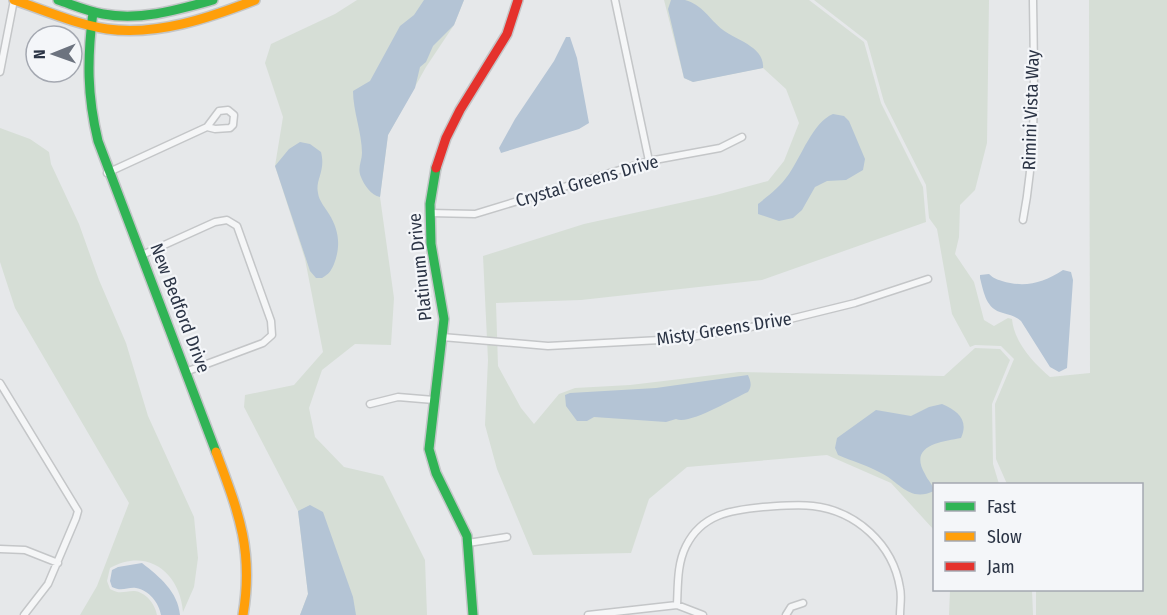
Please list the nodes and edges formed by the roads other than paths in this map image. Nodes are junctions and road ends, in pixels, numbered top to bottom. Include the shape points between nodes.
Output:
1 (14, 0) edge
2 (58, 0) edge
3 (213, 0) edge
4 (255, 0) edge
5 (518, 0) edge
6 (615, 0) edge
7 (1033, 0) edge
8 (93, 12) junction
9 (91, 25) junction
10 (0, 72) edge
11 (207, 127) dead end
12 (742, 137) dead end
13 (649, 161) junction
14 (107, 173) junction
15 (430, 213) junction
16 (1023, 220) dead end
17 (142, 255) junction
18 (928, 279) dead end
19 (442, 337) junction
20 (188, 371) junction
21 (0, 383) edge
22 (434, 400) junction
23 (370, 404) dead end
24 (507, 537) dead end
25 (468, 543) junction
26 (0, 549) edge
27 (58, 563) junction
28 (803, 603) dead end
29 (677, 605) junction
30 (24, 615) edge
31 (243, 615) edge
32 (473, 615) edge
33 (588, 615) edge
34 (703, 615) edge
35 (786, 615) edge
36 (900, 615) edge

1 - 9 street
1 - 10 street
2 - 8 street
3 - 8 street via 146,15
4 - 9 street via 189,22 148,29 118,30
5 - 15 street, Platinum Drive via 507,34 446,138 434,175
6 - 13 street
7 - 16 street, Rimini Vista Way via 1033,148
8 - 9 street, New Bedford Drive
9 - 14 street, New Bedford Drive via 87,89 91,119
11 - 14 street
12 - 13 street, Crystal Greens Drive via 720,148
13 - 15 street, Crystal Greens Drive via 475,214
14 - 17 street, New Bedford Drive
15 - 19 street, Platinum Drive via 443,314
17 - 20 street, New Bedford Drive
17 - 20 street via 214,222 227,220 237,226 271,321 272,336
18 - 19 street, Misty Greens Drive via 774,323 679,339 548,346
19 - 22 street, Platinum Drive
20 - 31 street, New Bedford Drive via 237,510 248,580
21 - 27 street via 78,511
22 - 23 street via 398,397
22 - 25 street, Platinum Drive via 431,458
24 - 25 street
25 - 32 street, Platinum Drive
26 - 27 street via 25,550
27 - 30 street via 48,584
28 - 35 street
29 - 33 street
29 - 34 street
29 - 36 street via 680,565 686,546 699,529 714,517 733,510 794,505 837,511 875,536 893,564 900,589

